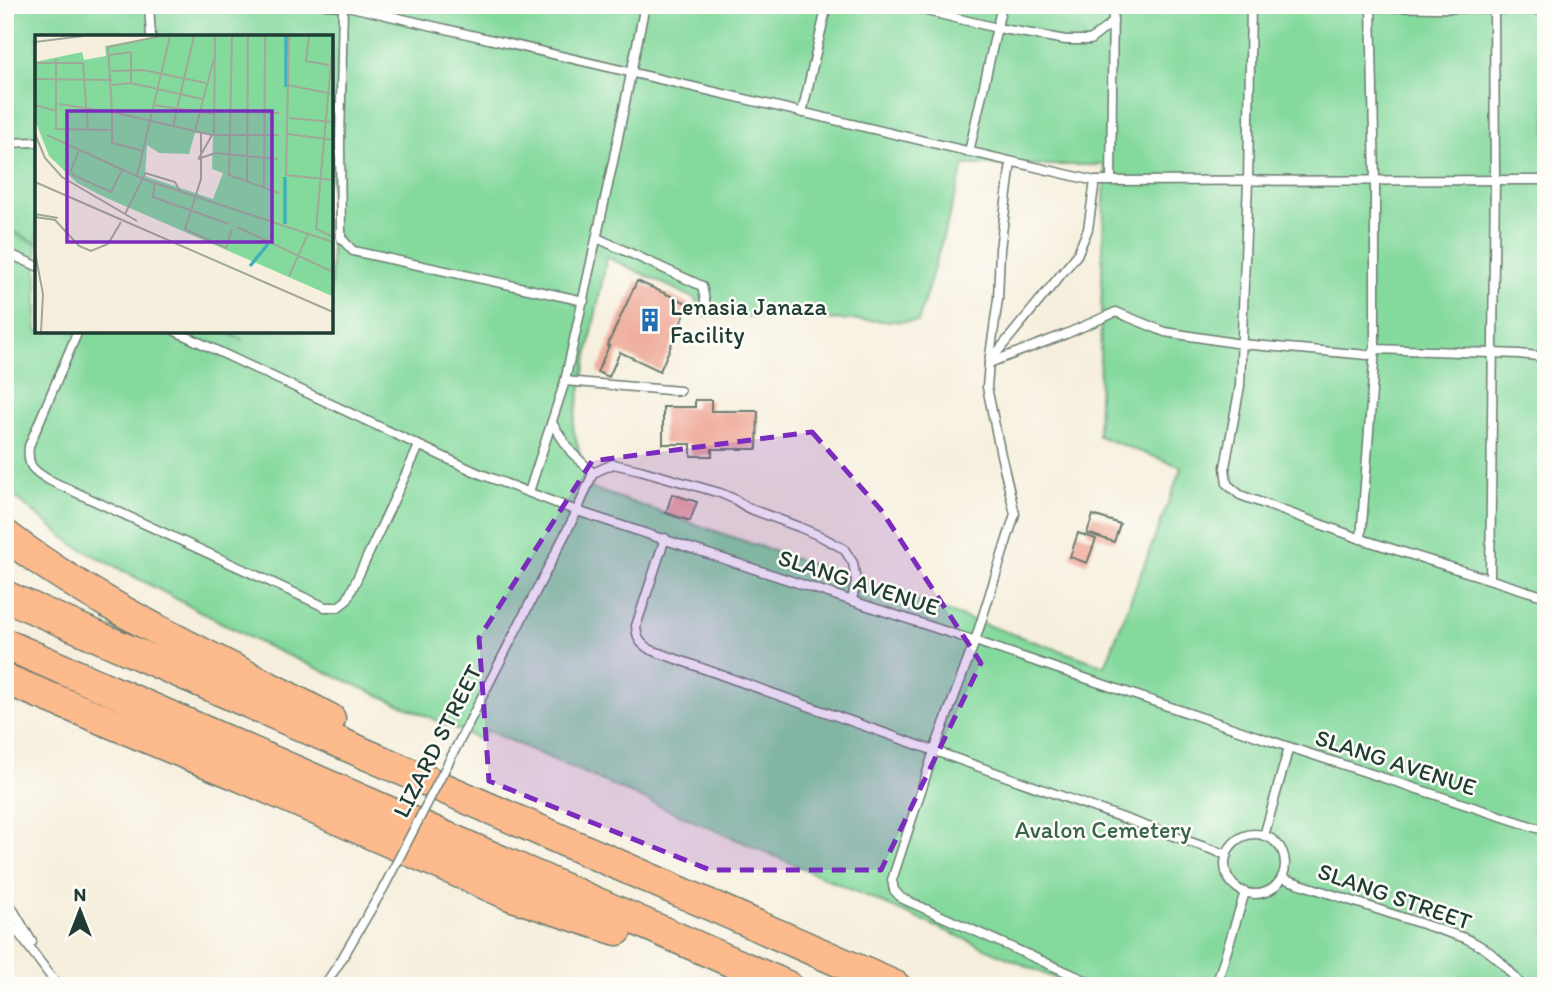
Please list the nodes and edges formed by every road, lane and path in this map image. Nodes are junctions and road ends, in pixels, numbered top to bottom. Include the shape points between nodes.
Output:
1 (149, 5) edge
2 (325, 5) edge
3 (645, 5) edge
4 (827, 5) edge
5 (902, 5) edge
6 (1002, 5) edge
7 (1113, 5) edge
8 (1251, 5) edge
9 (1270, 5) edge
10 (343, 6) edge
11 (1371, 6) edge
12 (1493, 7) edge
13 (1546, 10) edge
14 (1113, 22) junction
15 (997, 27) junction
16 (151, 35) edge
17 (631, 74) junction
18 (802, 113) junction
19 (35, 142) edge
20 (5, 143) edge
21 (335, 143) edge
22 (969, 152) junction
23 (1011, 162) junction
24 (1375, 180) junction
25 (1495, 180) junction
26 (1546, 180) edge
27 (1095, 181) junction
28 (1111, 181) junction
29 (1248, 181) junction
30 (597, 238) junction
31 (5, 252) edge
32 (35, 266) edge
33 (584, 302) junction
34 (706, 310) dead end
35 (78, 332) edge
36 (176, 332) edge
37 (1241, 344) junction
38 (1376, 349) junction
39 (1493, 353) junction
40 (1546, 357) edge
41 (989, 363) junction
42 (565, 381) junction
43 (680, 391) dead end
44 (552, 423) junction
45 (419, 446) junction
46 (593, 473) junction
47 (528, 492) junction
48 (577, 511) junction
49 (5, 534) edge
50 (665, 538) junction
51 (1361, 539) junction
52 (1490, 579) junction
53 (5, 596) edge
54 (1546, 597) edge
55 (852, 600) junction
56 (975, 641) junction
57 (5, 644) edge
58 (5, 679) edge
59 (1289, 747) junction
60 (934, 751) junction
61 (531, 827) junction
62 (1546, 831) edge
63 (1264, 836) junction
64 (1227, 855) junction
65 (1282, 878) junction
66 (1245, 892) junction
67 (5, 896) edge
68 (5, 915) edge
69 (43, 964) junction
70 (785, 985) edge
71 (58, 986) edge
72 (324, 986) edge
73 (895, 986) edge
74 (1098, 986) edge
75 (1216, 986) edge
76 (1521, 986) edge

1 - 16 lane
2 - 10 lane
3 - 17 lane
4 - 18 lane
5 - 15 lane
6 - 15 lane
7 - 14 lane
8 - 29 lane
9 - 11 lane
10 - 17 lane
10 - 21 lane
11 - 12 lane
11 - 24 lane
12 - 13 lane
12 - 25 lane
14 - 15 lane via 1090,40
14 - 28 lane
15 - 22 lane
17 - 18 lane
17 - 30 lane
18 - 22 lane
19 - 20 lane
21 - 33 lane via 341,238 353,251
22 - 23 lane
23 - 27 lane
23 - 41 lane
24 - 25 lane
24 - 29 lane
24 - 38 lane
25 - 26 lane
25 - 39 lane
27 - 28 lane
27 - 41 lane via 1088,229 1077,255
28 - 29 lane
29 - 37 lane
30 - 33 lane
30 - 34 lane via 702,286
31 - 32 lane
33 - 42 lane
35 - 45 lane via 29,446 30,466 49,480 326,607 338,607 352,593
36 - 45 lane, SLANG AVENUE
37 - 38 lane via 1368,355
37 - 41 lane via 1165,332 1116,312
37 - 51 lane via 1240,386 1225,467 1227,484 1240,495
38 - 39 lane
38 - 51 lane
39 - 40 lane
39 - 52 lane
41 - 56 lane via 987,387 1015,514
42 - 43 lane
42 - 44 lane
44 - 46 lane via 571,452
44 - 47 lane
45 - 47 lane, SLANG AVENUE
46 - 48 lane, LIZARD STREET
46 - 55 lane via 613,464 640,470 720,493 820,536 844,549 853,563
47 - 48 lane, SLANG AVENUE
48 - 50 lane, SLANG AVENUE
48 - 72 lane, LIZARD STREET, bridge via 384,887
49 - 61 highway via 139,620
50 - 55 lane, SLANG AVENUE
50 - 60 lane via 636,626 642,645
51 - 52 lane
52 - 54 lane
53 - 61 highway
55 - 56 lane, SLANG AVENUE
56 - 59 lane, SLANG AVENUE
56 - 60 lane
57 - 70 highway
58 - 70 highway via 510,895
59 - 62 lane, SLANG AVENUE
59 - 63 lane
60 - 64 lane
60 - 74 lane via 892,880 894,890 901,898
61 - 73 highway
63 - 64 lane via 1238,839
63 - 65 lane via 1281,849 1285,859
64 - 66 lane via 1227,874
65 - 66 lane via 1268,891
65 - 76 lane, SLANG STREET via 1485,947
66 - 75 lane
67 - 69 lane
68 - 69 lane
69 - 71 lane

